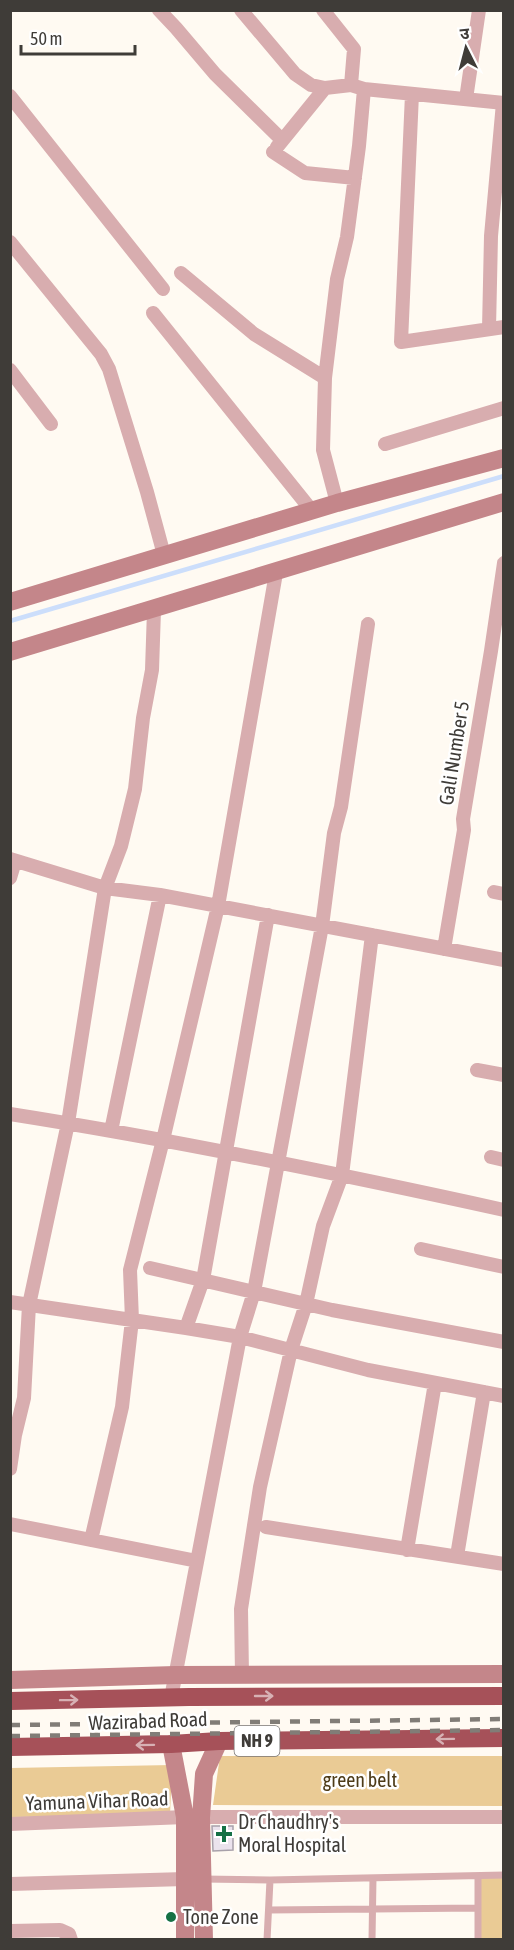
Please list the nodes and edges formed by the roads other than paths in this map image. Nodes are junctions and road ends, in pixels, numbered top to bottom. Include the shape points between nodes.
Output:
1 (159, 10) edge
2 (241, 10) edge
3 (323, 10) edge
4 (479, 10) edge
5 (357, 87) junction
6 (325, 88) junction
7 (412, 94) junction
8 (10, 96) edge
9 (466, 99) junction
10 (503, 103) edge
11 (282, 140) junction
12 (355, 178) junction
13 (10, 242) edge
14 (181, 273) dead end
15 (163, 289) dead end
16 (153, 313) dead end
17 (504, 327) edge
18 (489, 329) junction
19 (10, 370) edge
20 (325, 378) junction
21 (504, 408) edge
22 (51, 424) dead end
23 (385, 444) dead end
24 (504, 458) edge
25 (504, 502) edge
26 (337, 503) junction
27 (312, 511) junction
28 (164, 555) junction
29 (504, 563) edge
30 (276, 573) junction
31 (10, 602) edge
32 (154, 610) junction
33 (368, 624) dead end
34 (10, 652) edge
35 (497, 653) edge
36 (13, 860) edge
37 (10, 879) edge
38 (105, 888) junction
39 (160, 895) junction
40 (218, 906) junction
41 (268, 915) junction
42 (322, 926) junction
43 (372, 935) junction
44 (444, 949) junction
45 (504, 960) edge
46 (477, 1070) dead end
47 (504, 1075) edge
48 (10, 1114) edge
49 (68, 1123) junction
50 (111, 1131) junction
51 (163, 1140) junction
52 (226, 1153) junction
53 (278, 1163) junction
54 (342, 1175) junction
55 (504, 1210) edge
56 (421, 1249) dead end
57 (504, 1267) edge
58 (150, 1268) dead end
59 (202, 1280) junction
60 (254, 1292) junction
61 (10, 1302) edge
62 (306, 1304) junction
63 (28, 1305) junction
64 (132, 1320) junction
65 (186, 1328) junction
66 (240, 1337) junction
67 (504, 1342) edge
68 (291, 1350) junction
69 (435, 1383) junction
70 (484, 1392) junction
71 (504, 1396) edge
72 (10, 1469) edge
73 (10, 1524) edge
74 (266, 1527) dead end
75 (91, 1540) junction
76 (407, 1550) junction
77 (457, 1556) junction
78 (198, 1561) junction
79 (504, 1564) edge
80 (504, 1674) edge
81 (175, 1675) junction
82 (242, 1675) junction
83 (10, 1680) edge
84 (504, 1696) edge
85 (171, 1698) junction
86 (10, 1701) edge
87 (504, 1738) edge
88 (219, 1742) junction
89 (171, 1744) junction
90 (10, 1747) edge
91 (504, 1817) edge
92 (193, 1818) junction
93 (10, 1824) edge
94 (504, 1875) edge
95 (478, 1876) junction
96 (373, 1878) junction
97 (194, 1879) junction
98 (270, 1880) junction
99 (10, 1884) edge
100 (478, 1908) junction
101 (373, 1909) junction
102 (268, 1910) junction
103 (10, 1931) edge
104 (71, 1940) edge
105 (185, 1940) edge
106 (204, 1940) edge
107 (267, 1940) edge
108 (372, 1940) edge
109 (478, 1940) edge

1 - 11 street via 214,74
2 - 6 street via 295,74 311,85
3 - 5 street via 354,50
4 - 9 street
5 - 6 street
5 - 7 street
5 - 12 street
6 - 11 street
7 - 9 street
7 - 18 street via 401,342
8 - 15 street
9 - 10 street
10 - 18 street via 491,236
11 - 12 street via 271,154 305,173
12 - 20 street
13 - 28 street via 109,369
14 - 20 street via 254,334
16 - 27 street
17 - 18 street
19 - 22 street
20 - 26 street via 323,450
21 - 23 street
24 - 26 street
25 - 30 street
26 - 27 street
27 - 28 street
28 - 31 street
29 - 35 street, Gali Number 5
30 - 32 street
30 - 40 street
32 - 34 street
32 - 38 street via 152,670 135,789 121,846
33 - 42 street
35 - 44 street, Gali Number 5 via 463,819
36 - 37 street
36 - 38 street
38 - 39 street
38 - 49 street
39 - 40 street
39 - 50 street
40 - 41 street
40 - 51 street
41 - 42 street
41 - 52 street
42 - 43 street
42 - 53 street
43 - 44 street
43 - 54 street
44 - 45 street
46 - 47 street
48 - 49 street
49 - 50 street
49 - 63 street
50 - 51 street
51 - 52 street
51 - 64 street via 130,1270
52 - 53 street
52 - 59 street
53 - 54 street
53 - 60 street
54 - 55 street
54 - 62 street via 323,1226
56 - 57 street
58 - 59 street
59 - 60 street
59 - 65 street
60 - 62 street
60 - 66 street
61 - 63 street
62 - 67 street
62 - 68 street
63 - 64 street
63 - 72 street via 24,1398
64 - 65 street
64 - 75 street via 122,1407
65 - 66 street
66 - 68 street
66 - 78 street
68 - 69 street
68 - 82 street via 261,1487 241,1609
69 - 70 street
69 - 76 street
70 - 71 street
70 - 77 street
73 - 75 street
74 - 76 street
75 - 78 street
76 - 77 street
77 - 79 street
78 - 81 street
80 - 82 street
81 - 82 street
81 - 83 street
81 - 85 street
85 -> 84 highway, Wazirabad Road
86 -> 85 highway, Wazirabad Road
87 -> 88 highway, Wazirabad Road / NH 9
88 - 89 highway, Wazirabad Road / NH 9
88 - 92 street via 204,1774
89 -> 90 highway, Wazirabad Road / NH 9
89 - 92 street
91 - 92 street, Yamuna Vihar Road
92 - 93 street, Yamuna Vihar Road
92 - 97 street
94 - 95 lane
95 - 96 lane
95 - 100 lane
96 - 98 lane
96 - 101 lane
97 - 98 lane
97 - 99 street
97 - 105 street
97 - 106 street
98 - 102 lane
100 - 101 lane
100 - 109 lane
101 - 102 lane
101 - 108 lane
102 - 107 lane
103 - 104 street via 60,1930 69,1934

